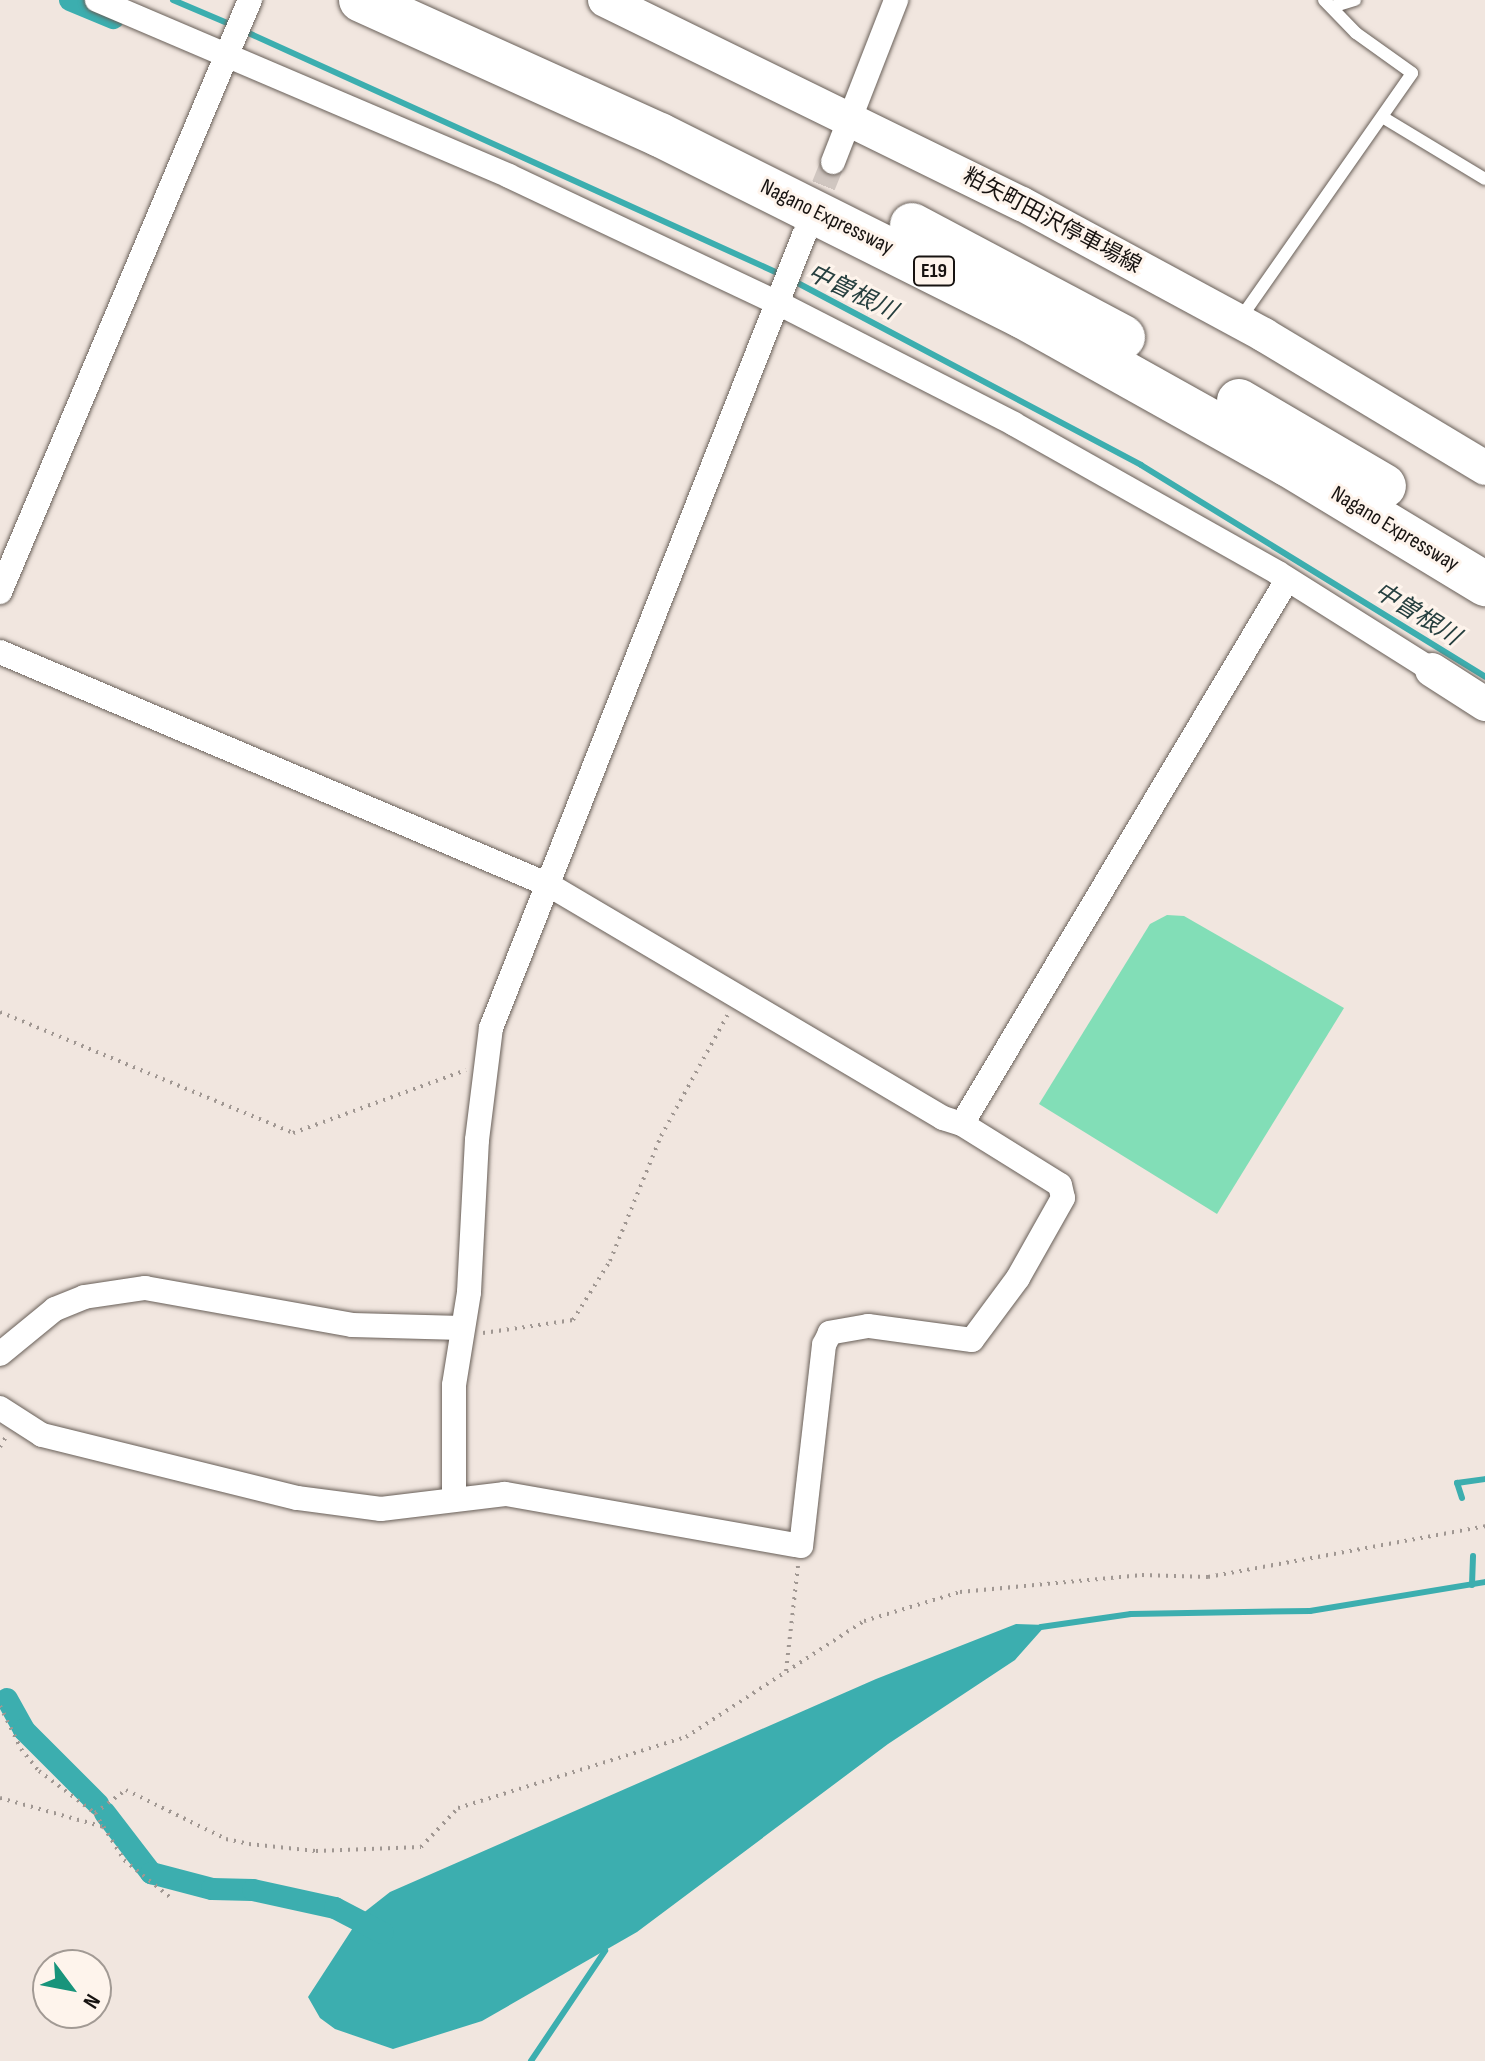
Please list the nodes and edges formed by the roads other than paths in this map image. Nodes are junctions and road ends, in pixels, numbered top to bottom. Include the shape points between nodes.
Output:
1 (97, 0) edge
2 (361, 0) edge
3 (436, 0) edge
4 (605, 0) edge
5 (896, 0) edge
6 (1355, 0) edge
7 (1330, 3) edge
8 (248, 7) edge
9 (230, 49) junction
10 (850, 117) junction
11 (1384, 118) junction
12 (833, 162) tunnel mouth
13 (1485, 179) edge
14 (804, 235) tunnel mouth
15 (780, 299) junction
16 (1238, 321) junction
17 (1485, 468) edge
18 (1485, 548) edge
19 (1287, 580) junction
20 (1485, 584) edge
21 (0, 592) edge
22 (0, 652) edge
23 (1432, 670) joint
24 (1485, 704) edge
25 (549, 885) junction
26 (962, 1124) junction
27 (462, 1328) junction
28 (0, 1354) edge
29 (0, 1408) edge
30 (454, 1497) junction

1 - 9 street
2 - 20 highway, Nagano Expressway / E19 via 660,135 994,302 1287,464
3 - 18 highway, Nagano Expressway / E19 via 673,108 1038,290 1303,437
4 - 10 main road, 粕矢町田沢停車場線
5 - 10 street
6 - 7 lane
7 - 11 lane via 1356,33 1410,68 1410,80
8 - 9 street
9 - 15 street
9 - 21 street
10 - 12 street
10 - 16 main road, 粕矢町田沢停車場線
11 - 13 lane
11 - 16 lane
14 - 15 street
15 - 19 street via 1014,424
15 - 25 street
16 - 17 main road, 粕矢町田沢停車場線
19 - 23 street
19 - 26 street
22 - 25 street
23 - 24 main road
25 - 26 street via 943,1118
25 - 27 street via 491,1028
26 - 30 street via 1060,1185 1060,1205 972,1340 868,1326 830,1333 824,1345 801,1546 551,1499 505,1494
27 - 28 street via 352,1325 145,1288 84,1297 55,1309
27 - 30 street via 454,1385
29 - 30 street via 42,1435 297,1498 381,1509

